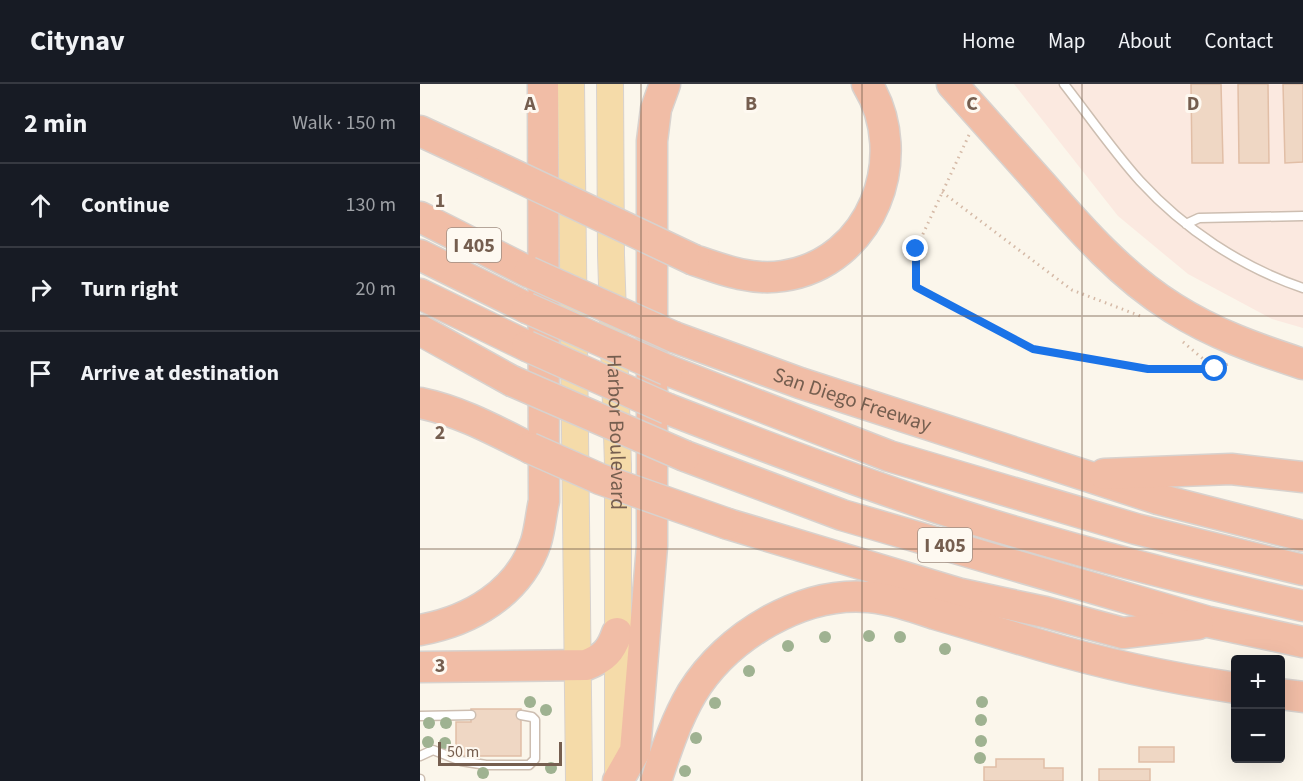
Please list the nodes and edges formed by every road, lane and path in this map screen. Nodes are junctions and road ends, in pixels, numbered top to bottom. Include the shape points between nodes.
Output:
1 (543, 84) edge
2 (571, 84) edge
3 (610, 84) edge
4 (665, 84) edge
5 (867, 84) edge
6 (952, 84) edge
7 (1064, 84) edge
8 (978, 114) junction
9 (420, 131) edge
10 (942, 192) junction
11 (1303, 216) edge
12 (420, 217) edge
13 (1186, 224) junction
14 (420, 255) edge
15 (1303, 288) edge
16 (420, 294) edge
17 (1144, 317) dead end
18 (420, 330) edge
19 (1181, 340) dead end
20 (1265, 352) junction
21 (1303, 364) edge
22 (1215, 369) junction
23 (420, 403) edge
24 (1083, 475) junction
25 (1303, 477) edge
26 (1303, 536) edge
27 (1303, 570) edge
28 (1303, 606) edge
29 (1209, 622) junction
30 (420, 630) edge
31 (617, 633) junction
32 (1303, 642) edge
33 (578, 666) junction
34 (420, 667) edge
35 (1231, 687) edge
36 (1285, 695) edge
37 (1303, 697) edge
38 (521, 715) dead end
39 (420, 716) edge
40 (471, 716) dead end
41 (420, 756) edge
42 (579, 781) edge
43 (618, 781) edge
44 (656, 781) edge

1 - 30 highway via 544,501 536,541 520,571 495,599 461,619
2 - 33 main road, Harbor Boulevard
3 - 31 main road, Harbor Boulevard via 618,465
4 - 43 highway via 656,109 652,141 652,546 635,751
5 - 9 highway, bridge via 881,111 886,138 887,161 874,207 858,232 830,257 784,276 736,274 694,260
6 - 8 highway
7 - 13 lane via 1139,180
8 - 10 path
8 - 20 highway via 1085,234 1142,286 1211,329
10 - 17 path via 1072,290
10 - 22 path via 916,249 916,287 1033,349 1148,369
11 - 13 lane via 1199,218
12 - 24 highway, San Diego Freeway / I 405, bridge via 529,272 674,337 800,383
13 - 15 lane via 1254,267
14 - 27 highway, bridge via 527,308 768,411 923,466 1136,529
16 - 28 highway, bridge via 668,409 819,468 1070,548
18 - 29 highway, I 405, bridge via 512,381 685,456 842,515
19 - 22 path
20 - 21 highway
20 - 22 path
23 - 29 highway, bridge via 468,417 600,479 728,524 961,594 1122,633
24 - 25 highway via 1231,469
24 - 26 highway, San Diego Freeway / I 405 via 1169,502
29 - 32 highway, I 405
31 - 33 highway via 606,655
31 - 43 main road, Harbor Boulevard
33 - 34 highway
33 - 42 main road, Harbor Boulevard
35 - 44 highway via 1141,671 905,605 850,596 788,613 747,636 718,661 682,711
36 - 37 highway
38 - 41 lane via 535,720 535,759 529,765 469,763 433,750
39 - 40 lane

